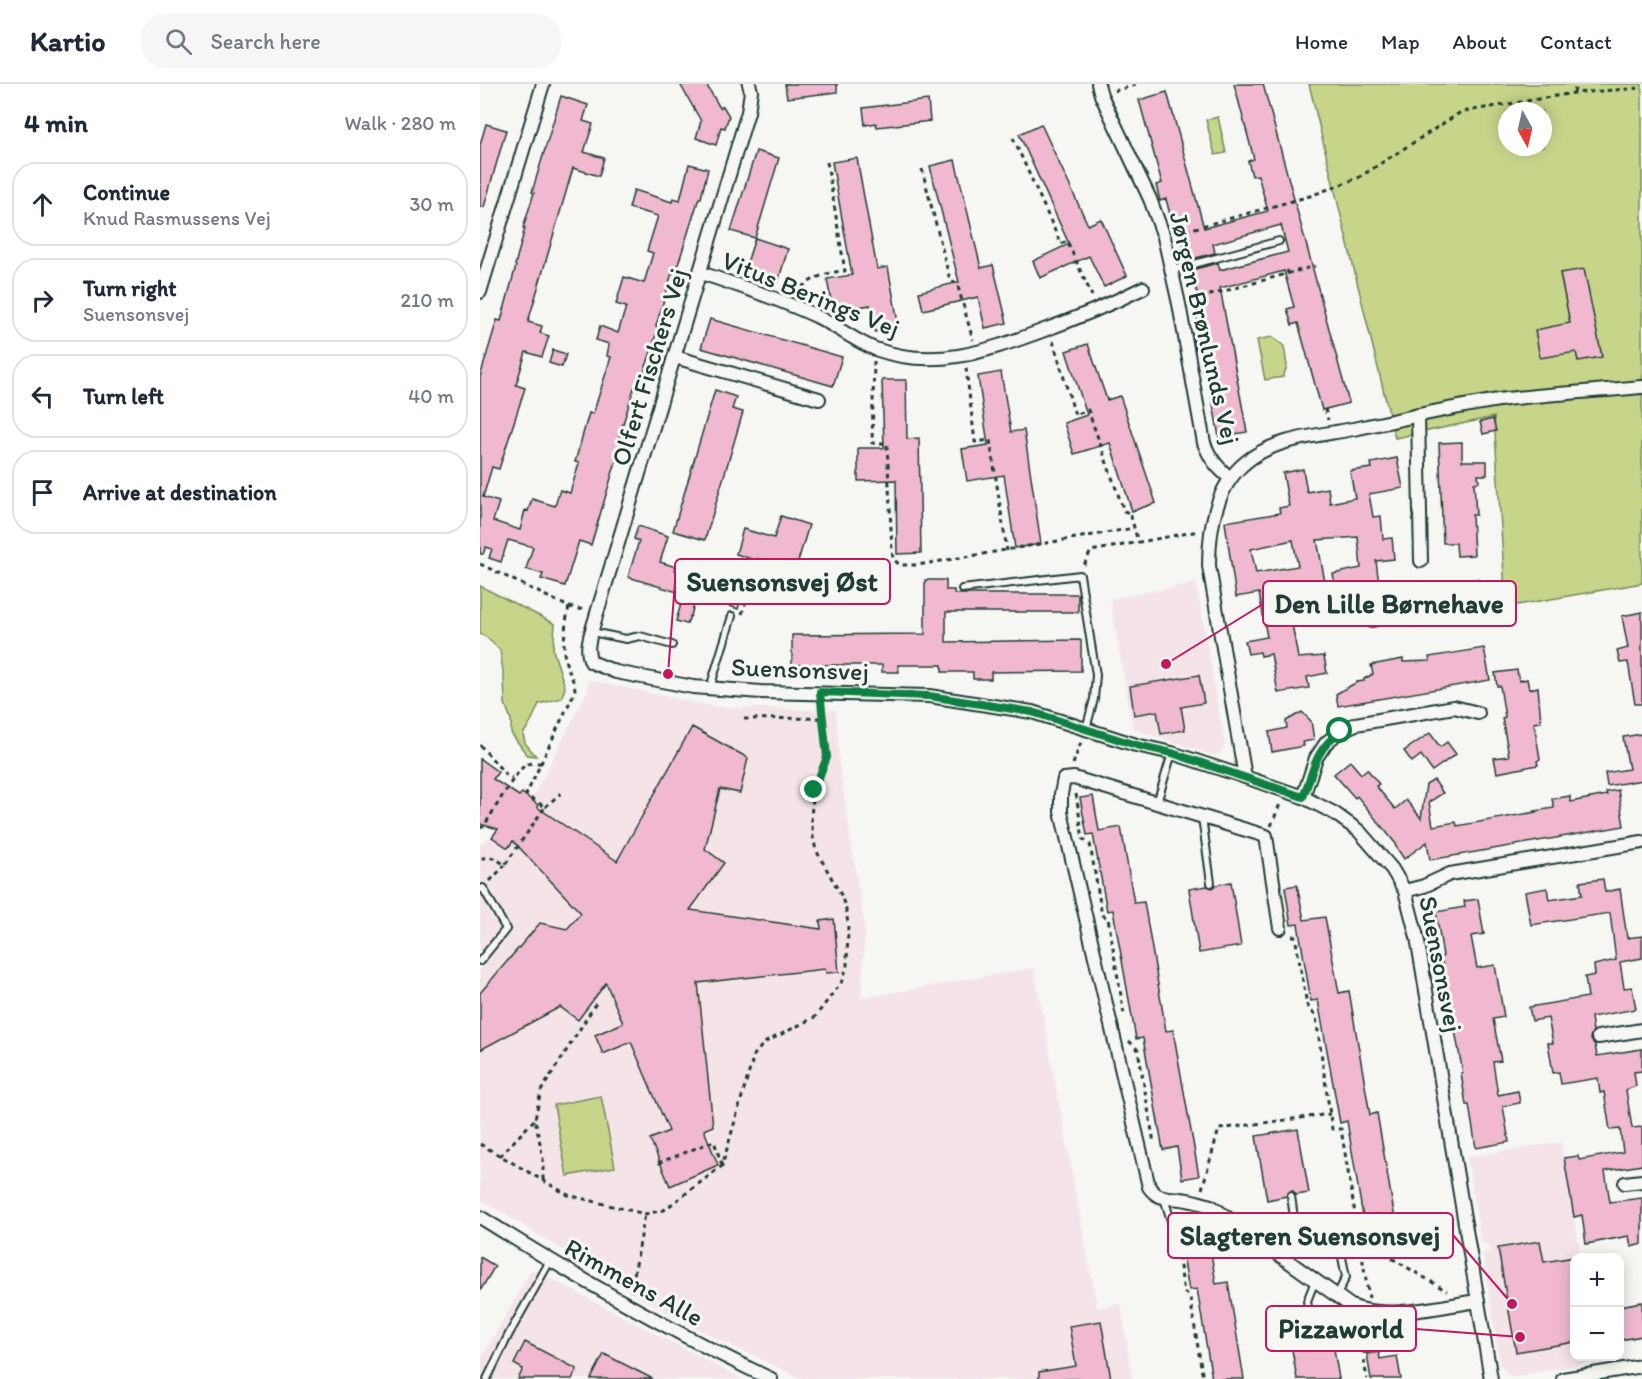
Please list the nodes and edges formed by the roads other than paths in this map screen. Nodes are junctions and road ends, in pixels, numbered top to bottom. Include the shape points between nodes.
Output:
1 (543, 84) edge
2 (749, 84) edge
3 (1100, 90) edge
4 (1279, 241) dead end
5 (1172, 270) junction
6 (701, 273) junction
7 (1143, 288) dead end
8 (480, 292) edge
9 (675, 357) junction
10 (1642, 387) edge
11 (819, 399) dead end
12 (1418, 416) junction
13 (1230, 478) junction
14 (1422, 561) dead end
15 (962, 589) dead end
16 (732, 616) road end
17 (591, 632) junction
18 (672, 645) dead end
19 (591, 662) joint
20 (710, 688) junction
21 (1478, 713) dead end
22 (1086, 729) junction
23 (1172, 753) junction
24 (1245, 777) junction
25 (1303, 797) junction
26 (1157, 803) junction
27 (1202, 816) junction
28 (1642, 842) edge
29 (1211, 883) dead end
30 (482, 889) edge
31 (1405, 891) junction
32 (1280, 928) road end
33 (480, 961) edge
34 (1642, 1030) edge
35 (1598, 1037) dead end
36 (1642, 1181) edge
37 (1624, 1183) dead end
38 (1290, 1196) dead end
39 (1164, 1198) junction
40 (480, 1217) edge
41 (1176, 1237) road end
42 (1297, 1239) junction
43 (1284, 1258) junction
44 (550, 1261) junction
45 (1315, 1280) junction
46 (1336, 1295) junction
47 (1472, 1301) junction
48 (1365, 1310) junction
49 (1312, 1332) dead end
50 (1365, 1349) road end
51 (1642, 1366) edge
52 (1605, 1376) edge
53 (487, 1379) edge
54 (771, 1379) edge
55 (1491, 1379) edge
56 (1563, 1379) edge

1 - 8 street
2 - 6 street, Olfert Fischers Vej via 748,112
3 - 5 street, Jørgen Brønlunds Vej via 1150,199
4 - 5 lane
5 - 13 street, Jørgen Brønlunds Vej via 1204,443 1209,456
6 - 7 street, Vitus Berings Vej via 786,302 874,349 922,358 985,352 1098,310
6 - 9 street, Olfert Fischers Vej
9 - 11 street
9 - 17 street, Olfert Fischers Vej
10 - 12 street, Jørgen Brønlunds Vej via 1504,399
12 - 13 street, Jørgen Brønlunds Vej via 1274,445 1244,463
12 - 14 street
13 - 24 street, Jørgen Brønlunds Vej via 1211,529 1209,566
15 - 22 lane via 1080,575 1096,675
16 - 20 lane
17 - 18 lane via 626,639 640,636
17 - 19 street, Olfert Fischers Vej
19 - 20 street, Suensonsvej via 616,672
20 - 22 street, Suensonsvej via 929,696 1032,712
21 - 25 street via 1454,707 1356,724 1340,731 1316,758
22 - 23 street, Suensonsvej
23 - 24 street, Suensonsvej
23 - 26 lane
24 - 25 street, Suensonsvej
25 - 31 street, Suensonsvej via 1359,831 1392,869
26 - 27 street
26 - 39 street via 1074,777 1064,778 1060,812 1149,1187 1153,1194
27 - 29 lane
27 - 32 street via 1266,836
28 - 31 street via 1450,874
30 - 33 lane via 506,929
31 - 47 street, Suensonsvej via 1417,937
34 - 35 street
36 - 37 street
38 - 42 lane
39 - 41 lane
39 - 43 street via 1211,1206
40 - 44 street, Rimmens Alle
42 - 43 lane
42 - 46 lane via 1336,1228 1346,1277
43 - 45 street
44 - 53 lane
44 - 54 street, Rimmens Alle via 696,1343
45 - 46 street
45 - 49 lane via 1307,1301
46 - 48 street
47 - 48 street via 1398,1312
47 - 55 street, Suensonsvej
48 - 50 lane
51 - 52 street
52 - 56 street

